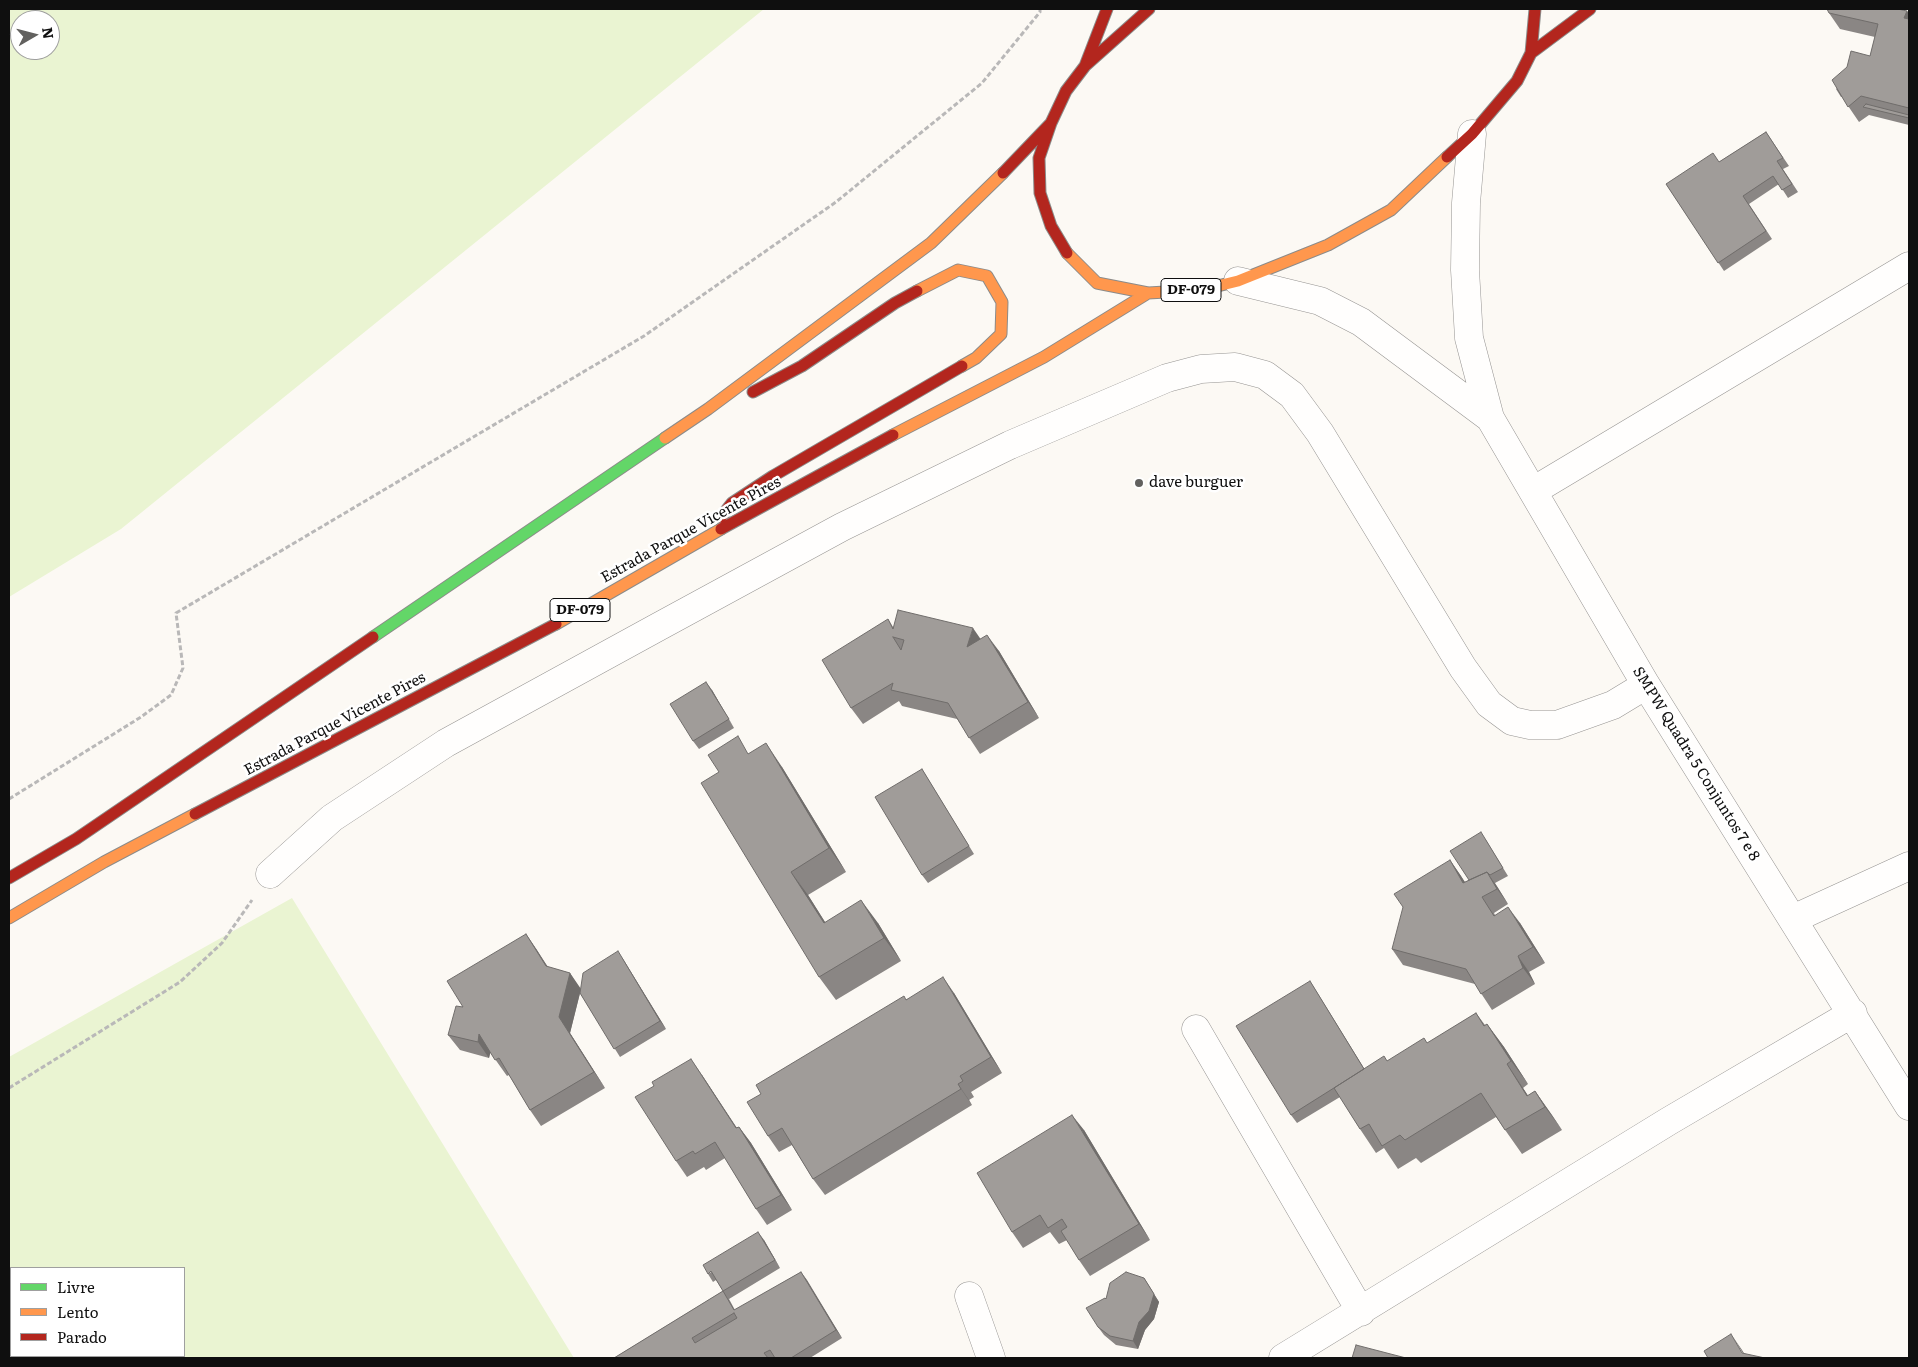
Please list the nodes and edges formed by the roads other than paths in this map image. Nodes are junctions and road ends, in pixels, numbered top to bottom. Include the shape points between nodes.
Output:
1 (1107, 9) edge
2 (1149, 9) edge
3 (1535, 9) edge
4 (1590, 9) edge
5 (1531, 53) junction
6 (1085, 66) junction
7 (1051, 123) junction
8 (1472, 134) junction
9 (1909, 266) edge
10 (1238, 281) junction
11 (1148, 293) junction
12 (708, 409) junction
13 (1490, 418) junction
14 (1533, 491) junction
15 (715, 532) junction
16 (1646, 685) junction
17 (1909, 866) edge
18 (270, 874) road end
19 (9, 878) edge
20 (9, 918) edge
21 (1793, 918) junction
22 (1853, 1013) junction
23 (1196, 1029) dead end
24 (1909, 1106) edge
25 (969, 1296) dead end
26 (1361, 1312) junction
27 (991, 1358) edge
28 (1283, 1358) edge

1 - 6 main road
2 - 6 main road, DF-079
3 - 5 main road, DF-079
4 - 5 main road, DF-079
5 - 8 main road, DF-079 via 1517,81
6 - 7 main road, DF-079 via 1066,91
7 - 11 main road, DF-079 via 1039,158 1040,193 1051,226 1070,258 1097,283
7 - 12 main road, DF-079 via 982,196 931,243
8 - 10 main road, DF-079 via 1391,210 1328,245
8 - 13 street, SMPW Quadra 5 Conjuntos 7 e 8 via 1465,270 1470,338
9 - 14 street
10 - 11 main road, DF-079 via 1201,290
10 - 13 street, SMPW Quadra 5 Conjuntos 7 e 8 via 1320,301 1361,322
11 - 15 main road, Estrada Parque Vicente Pires / DF-079 via 1044,357
12 - 15 main road via 756,391 802,366 895,303 958,270 987,276 1002,302 1001,334 976,358 765,481 732,504 721,516
12 - 19 main road, DF-079 via 108,817
13 - 14 street, SMPW Quadra 5 Conjuntos 7 e 8
14 - 16 street, SMPW Quadra 5 Conjuntos 7 e 8
15 - 20 main road, Estrada Parque Vicente Pires / DF-079 via 528,640 104,862
16 - 18 street via 1613,705 1557,725 1512,721 1489,704 1463,668 1320,433 1292,395 1265,375 1236,367 1201,369 1167,378 1010,445 842,527 666,622 446,742 332,818
16 - 21 street, SMPW Quadra 5 Conjuntos 7 e 8
17 - 21 street
21 - 22 street, SMPW Quadra 5 Conjuntos 7 e 8
22 - 24 street, SMPW Quadra 5 Conjuntos 7 e 8
22 - 26 street via 1669,1121
23 - 26 street
25 - 27 street
26 - 28 street

